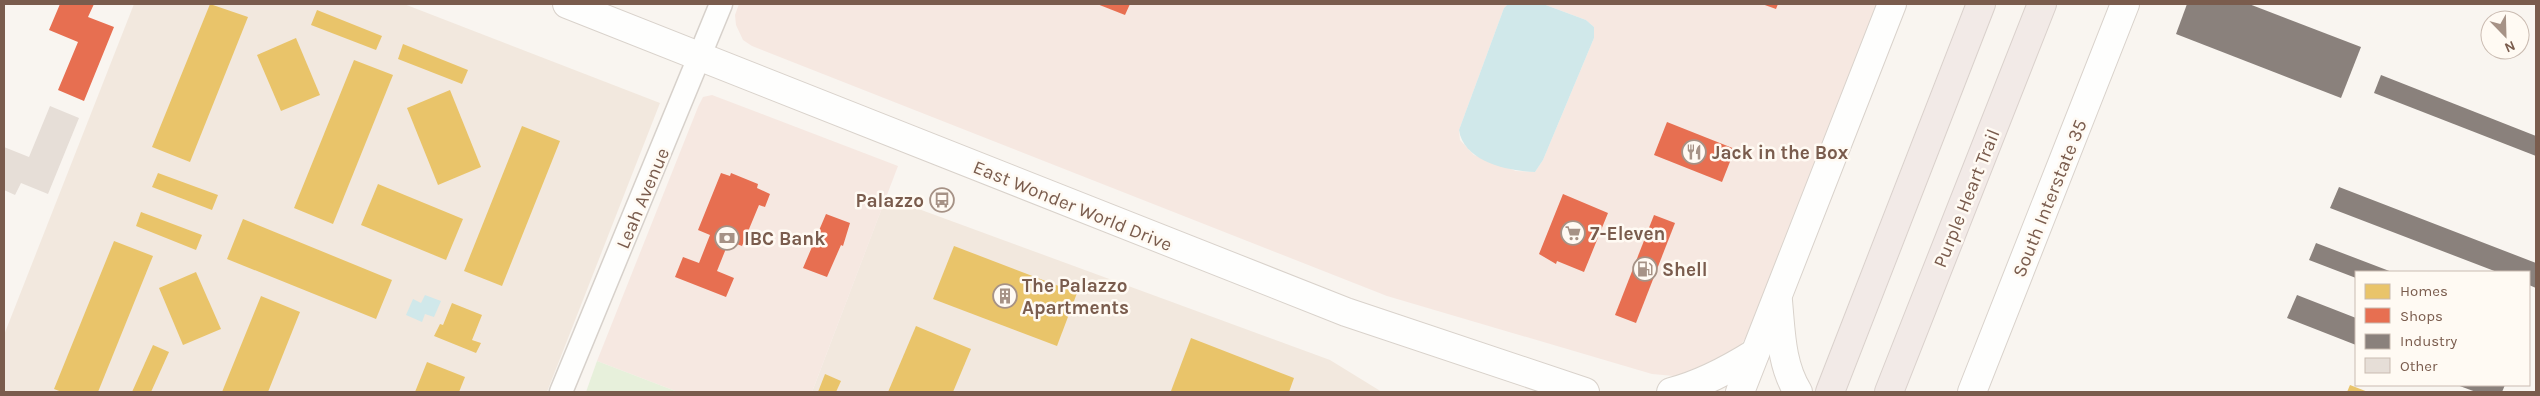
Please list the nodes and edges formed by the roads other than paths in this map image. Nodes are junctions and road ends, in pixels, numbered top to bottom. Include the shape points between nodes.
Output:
1 (567, 4) edge
2 (721, 4) edge
3 (1892, 4) edge
4 (1980, 4) edge
5 (2042, 4) edge
6 (2126, 4) edge
7 (701, 56) junction
8 (1777, 297) junction
9 (1755, 353) junction
10 (1982, 366) junction
11 (1892, 384) edge
12 (561, 392) edge
13 (1585, 392) edge
14 (1671, 392) edge
15 (1740, 392) edge
16 (1798, 392) edge
17 (1830, 392) edge
18 (1972, 392) edge
19 (1989, 392) edge

1 - 7 main road, East Wonder World Drive
2 - 7 street, Leah Avenue
3 - 8 main road
4 - 17 highway
5 - 11 highway, Purple Heart Trail
6 - 10 main road, South Interstate 35
7 - 12 street, Leah Avenue
7 - 13 main road, East Wonder World Drive via 1346,312
8 - 9 main road
8 - 16 main road via 1783,353
9 - 14 main road via 1725,372
9 - 15 main road
10 - 18 main road, South Interstate 35
10 - 19 main road

